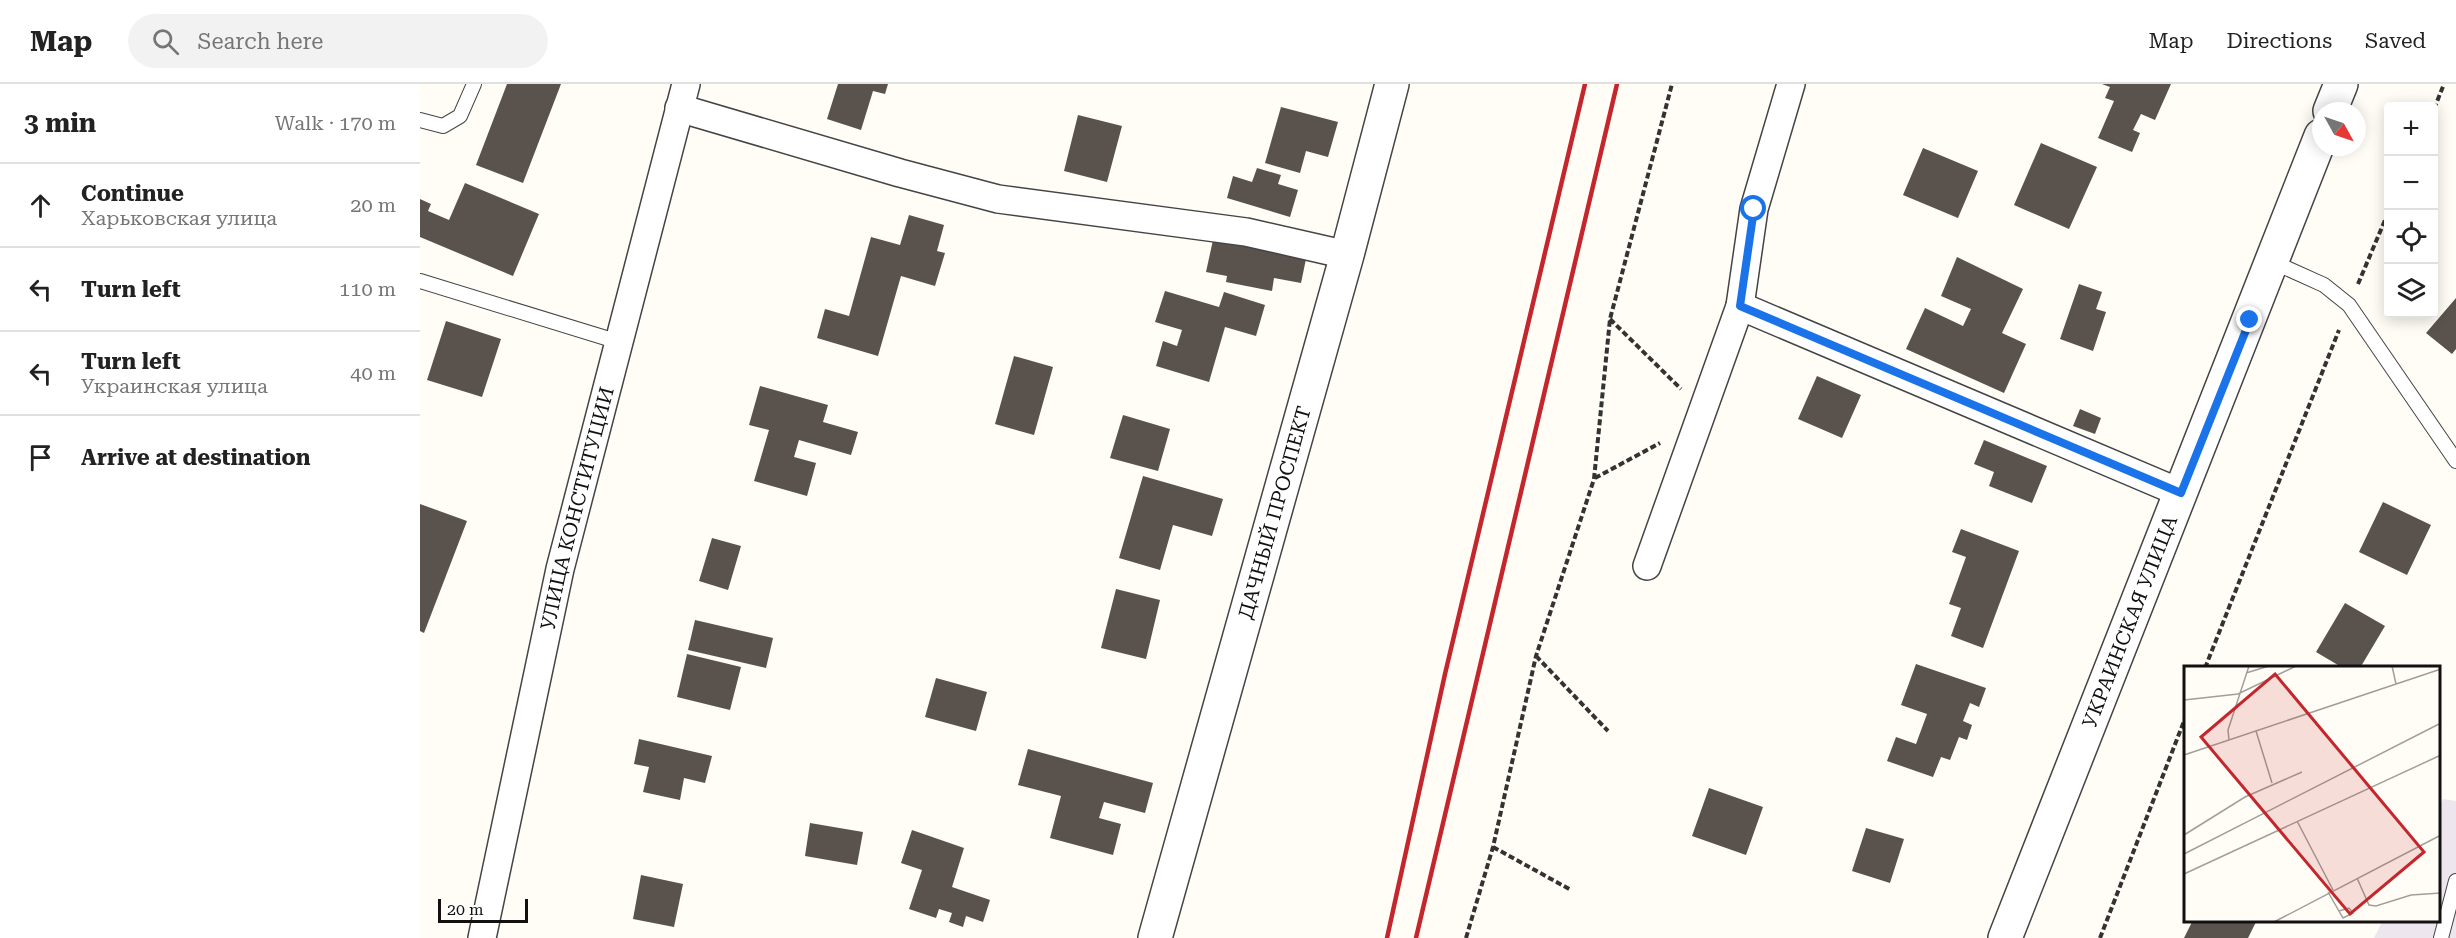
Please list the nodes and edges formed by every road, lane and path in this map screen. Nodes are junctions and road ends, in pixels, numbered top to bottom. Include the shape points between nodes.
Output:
1 (474, 84) edge
2 (1392, 84) edge
3 (1672, 84) edge
4 (1791, 84) edge
5 (2341, 84) edge
6 (2444, 84) edge
7 (683, 96) edge
8 (2334, 102) edge
9 (2436, 102) edge
10 (420, 120) edge
11 (2313, 156) edge
12 (2384, 222) edge
13 (1347, 255) junction
14 (2273, 262) junction
15 (420, 281) edge
16 (2349, 305) junction
17 (1740, 306) junction
18 (1610, 319) junction
19 (619, 342) junction
20 (1700, 417) junction
21 (2456, 461) edge
22 (1594, 479) junction
23 (2181, 493) junction
24 (1647, 566) dead end
25 (1536, 656) junction
26 (2206, 666) edge
27 (2184, 721) edge
28 (1608, 731) dead end
29 (1493, 847) junction
30 (2456, 881) edge
31 (1571, 890) dead end
32 (482, 938) edge
33 (1155, 938) edge
34 (1466, 938) edge
35 (2005, 938) edge
36 (2100, 938) edge
37 (2441, 938) edge

1 - 10 lane via 460,116 443,126
2 - 13 street, ДАЧНЫЙ ПРОСПЕКТ
3 - 18 path
4 - 17 street via 1754,209
5 - 8 street
6 - 9 path
7 - 13 street via 900,173 998,199 1246,232
7 - 19 street, УЛИЦА КОНСТИТУЦИИ
11 - 14 street, УКРАИНСКАЯ УЛИЦА
12 - 16 path
13 - 33 street, ДАЧНЫЙ ПРОСПЕКТ
14 - 16 lane via 2324,285
14 - 23 street, УКРАИНСКАЯ УЛИЦА
15 - 19 lane
16 - 21 lane
16 - 26 path
17 - 20 street
17 - 23 street
18 - 20 path
18 - 22 path
19 - 32 street, УЛИЦА КОНСТИТУЦИИ via 560,569
20 - 22 path
20 - 24 street
22 - 25 path
23 - 35 street, УКРАИНСКАЯ УЛИЦА
25 - 28 path
25 - 29 path
27 - 36 path
29 - 31 path
29 - 34 path
30 - 37 lane

